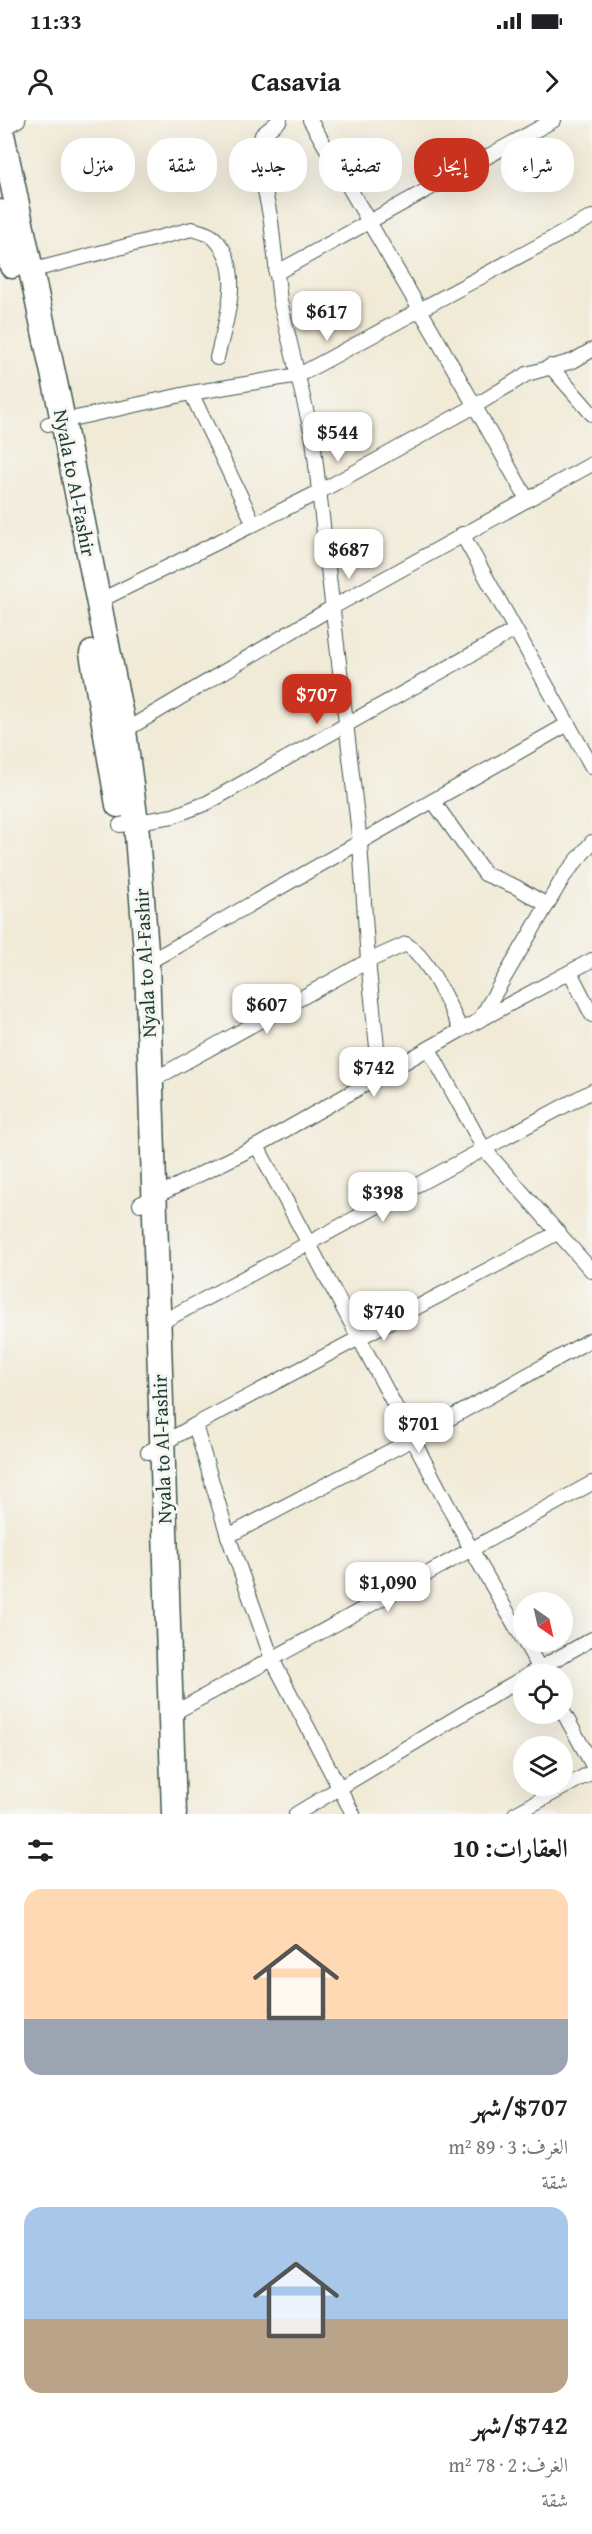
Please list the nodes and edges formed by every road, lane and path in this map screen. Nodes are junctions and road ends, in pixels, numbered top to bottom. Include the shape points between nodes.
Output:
1 (280, 120) edge
2 (310, 120) edge
3 (554, 120) edge
4 (5, 126) edge
5 (0, 212) edge
6 (592, 217) edge
7 (366, 221) junction
8 (22, 273) junction
9 (276, 273) junction
10 (420, 311) junction
11 (592, 350) edge
12 (217, 358) dead end
13 (550, 366) junction
14 (299, 375) junction
15 (191, 393) junction
16 (475, 406) junction
17 (592, 414) edge
18 (55, 422) junction
19 (592, 464) edge
20 (319, 492) junction
21 (526, 499) junction
22 (254, 524) junction
23 (462, 534) junction
24 (99, 601) junction
25 (333, 607) junction
26 (515, 630) junction
27 (568, 724) junction
28 (347, 727) junction
29 (124, 731) junction
30 (592, 767) edge
31 (433, 801) junction
32 (128, 824) junction
33 (592, 842) edge
34 (360, 843) junction
35 (547, 905) junction
36 (592, 960) edge
37 (368, 961) junction
38 (147, 963) junction
39 (570, 972) junction
40 (592, 1015) edge
41 (480, 1019) junction
42 (461, 1030) junction
43 (429, 1049) junction
44 (380, 1076) junction
45 (151, 1081) junction
46 (592, 1091) edge
47 (257, 1146) junction
48 (484, 1149) junction
49 (147, 1201) junction
50 (559, 1232) junction
51 (310, 1244) junction
52 (592, 1271) edge
53 (159, 1324) junction
54 (358, 1338) junction
55 (592, 1339) edge
56 (151, 1352) junction
57 (195, 1425) junction
58 (413, 1439) junction
59 (154, 1448) junction
60 (592, 1483) edge
61 (228, 1536) junction
62 (471, 1549) junction
63 (513, 1622) edge
64 (592, 1639) edge
65 (272, 1659) junction
66 (550, 1664) edge
67 (162, 1681) junction
68 (513, 1684) edge
69 (170, 1715) junction
70 (570, 1724) edge
71 (592, 1764) edge
72 (592, 1772) edge
73 (339, 1788) junction
74 (160, 1814) edge
75 (174, 1814) edge
76 (296, 1814) edge
77 (353, 1814) edge
78 (515, 1814) edge

1 - 9 street via 262,135 257,151 271,221
2 - 7 street
3 - 7 street
4 - 8 highway, Nyala to Al-Fashir
5 - 8 highway, Nyala to Al-Fashir
6 - 10 street
7 - 9 street
7 - 10 street
8 - 12 street via 192,229 212,236 225,252 232,276
8 - 18 highway, Nyala to Al-Fashir
9 - 14 street
10 - 14 street
10 - 16 street
11 - 13 street via 573,361
13 - 16 street via 527,374
13 - 17 street
14 - 15 street
14 - 20 street via 313,439
15 - 18 street
15 - 22 street
16 - 20 street
16 - 21 street
18 - 24 highway, Nyala to Al-Fashir
18 - 32 highway, Nyala to Al-Fashir via 93,654
19 - 21 street
20 - 22 street
20 - 25 street
21 - 23 street
22 - 24 street
23 - 25 street
23 - 26 street
24 - 29 highway, Nyala to Al-Fashir
25 - 28 street
25 - 29 street
26 - 27 street
26 - 28 street
27 - 30 street
27 - 31 street
28 - 32 street via 207,803 172,816
28 - 34 street
29 - 32 highway, Nyala to Al-Fashir
31 - 34 street
31 - 35 street via 485,874
32 - 38 highway, Nyala to Al-Fashir
32 - 49 highway, Nyala to Al-Fashir via 131,965
33 - 35 street via 581,851
34 - 37 street
34 - 38 street
35 - 41 street
36 - 39 street
37 - 42 street via 406,944 416,950
37 - 44 street
37 - 45 street
38 - 45 highway, Nyala to Al-Fashir
39 - 40 street
39 - 41 street
41 - 42 street
42 - 43 street
43 - 44 street
43 - 48 street
44 - 47 street
45 - 49 highway, Nyala to Al-Fashir
46 - 48 street
47 - 49 street
47 - 51 street
48 - 50 street
48 - 51 street
49 - 53 highway, Nyala to Al-Fashir
49 - 56 highway, Nyala to Al-Fashir
50 - 52 street
50 - 54 street
51 - 53 street
51 - 54 street
53 - 56 highway, Nyala to Al-Fashir
54 - 57 street
54 - 58 street
55 - 58 street
56 - 59 highway, Nyala to Al-Fashir
57 - 59 street
57 - 61 street
58 - 61 street
58 - 62 street
59 - 67 highway, Nyala to Al-Fashir
60 - 62 street
61 - 65 street
62 - 63 street
62 - 65 street
64 - 66 street
65 - 69 street
65 - 73 street
67 - 69 highway, Nyala to Al-Fashir
67 - 74 highway, Nyala to Al-Fashir
68 - 73 street
69 - 75 highway, Nyala to Al-Fashir
70 - 71 street
72 - 78 street
73 - 76 street
73 - 77 street

